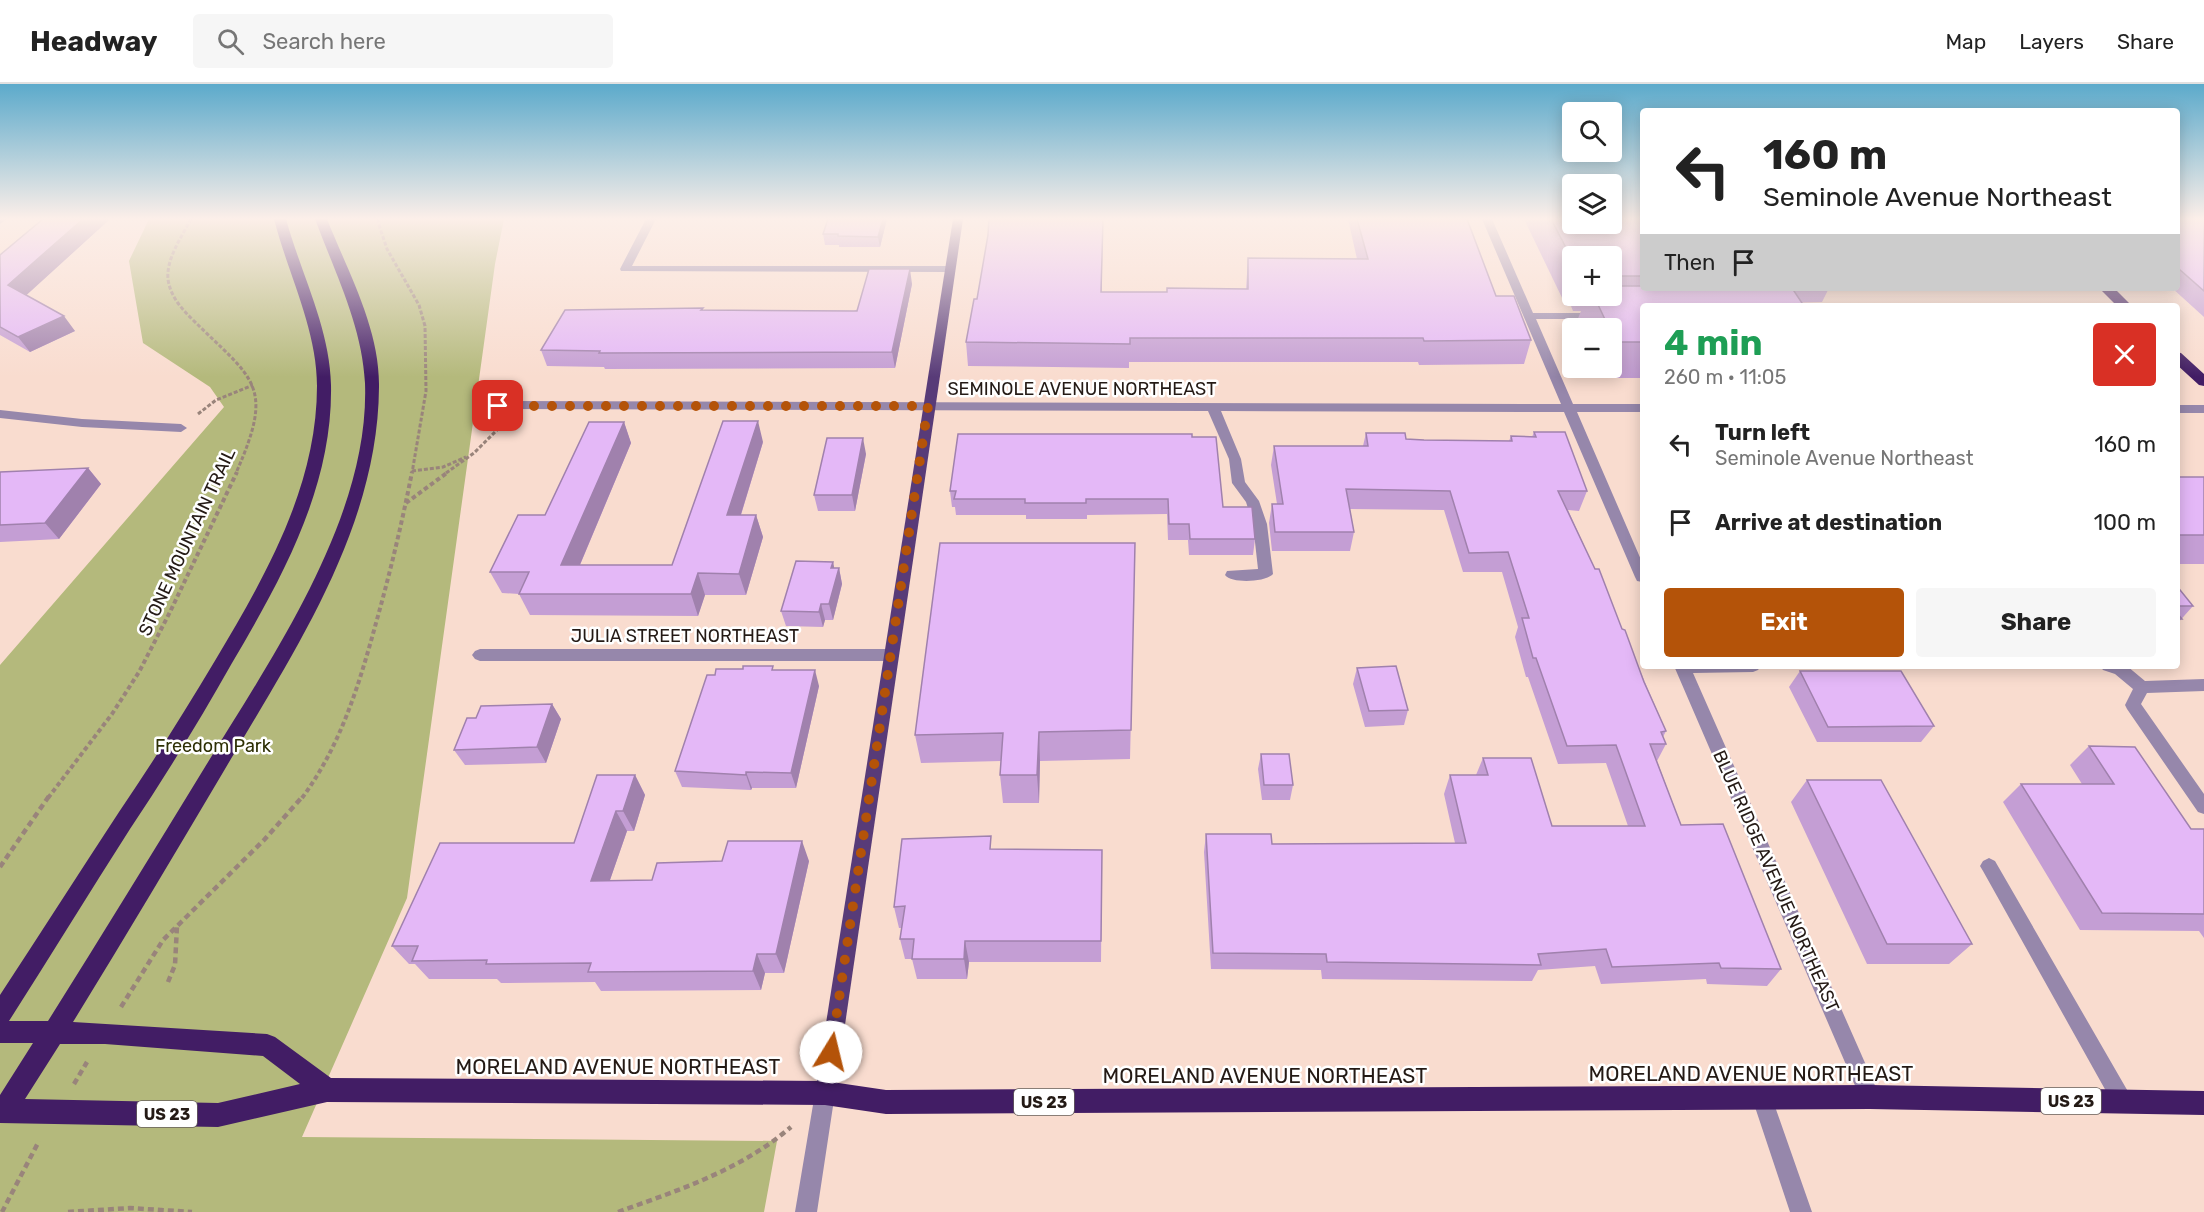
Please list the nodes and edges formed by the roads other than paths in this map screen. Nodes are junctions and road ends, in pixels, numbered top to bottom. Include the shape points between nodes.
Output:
1 (296, 272) edge
2 (341, 272) edge
3 (950, 272) edge
4 (1510, 272) edge
5 (2109, 291) edge
6 (2122, 303) edge
7 (1529, 316) junction
8 (1608, 316) edge
9 (2180, 360) edge
10 (2204, 382) edge
11 (484, 405) dead end
12 (928, 406) junction
13 (1213, 407) junction
14 (1568, 408) junction
15 (1640, 408) edge
16 (2180, 409) edge
17 (2204, 409) edge
18 (0, 414) edge
19 (181, 428) road end
20 (1640, 573) edge
21 (1232, 575) dead end
22 (480, 655) dead end
23 (891, 655) junction
24 (1683, 669) edge
25 (2120, 669) edge
26 (2142, 687) junction
27 (2202, 688) edge
28 (2204, 807) edge
29 (1989, 866) dead end
30 (0, 1015) edge
31 (0, 1032) edge
32 (54, 1033) junction
33 (327, 1090) junction
34 (825, 1093) junction
35 (1870, 1097) junction
36 (1762, 1098) junction
37 (2123, 1102) junction
38 (2204, 1103) edge
39 (2, 1111) edge
40 (806, 1212) edge
41 (1801, 1212) edge

1 - 30 highway via 318,342 324,384 322,428 310,487 279,565 174,747
2 - 32 highway via 360,320 372,385 365,457 330,563 302,619
3 - 12 main road
4 - 7 street
5 - 6 highway
7 - 8 street
7 - 14 street
9 - 10 highway
11 - 12 street, SEMINOLE AVENUE NORTHEAST
12 - 13 street, SEMINOLE AVENUE NORTHEAST
12 - 23 main road
13 - 14 street, SEMINOLE AVENUE NORTHEAST
13 - 21 street via 1235,459 1239,483 1252,501 1260,524 1266,574
14 - 15 street, SEMINOLE AVENUE NORTHEAST
14 - 20 street
16 - 17 street
18 - 19 street
22 - 23 street, JULIA STREET NORTHEAST
23 - 34 main road
24 - 35 street, BLUE RIDGE AVENUE NORTHEAST
25 - 26 street
26 - 27 street
26 - 28 street via 2133,705
29 - 37 street
31 - 32 highway
32 - 33 highway via 267,1045
32 - 39 highway
33 - 34 highway, MORELAND AVENUE NORTHEAST / US 23
33 - 39 highway, MORELAND AVENUE NORTHEAST / US 23 via 218,1115
34 - 36 highway, MORELAND AVENUE NORTHEAST / US 23 via 886,1102
34 - 40 street
35 - 36 highway, MORELAND AVENUE NORTHEAST / US 23
35 - 37 highway, MORELAND AVENUE NORTHEAST / US 23
36 - 41 street
37 - 38 highway, MORELAND AVENUE NORTHEAST / US 23

